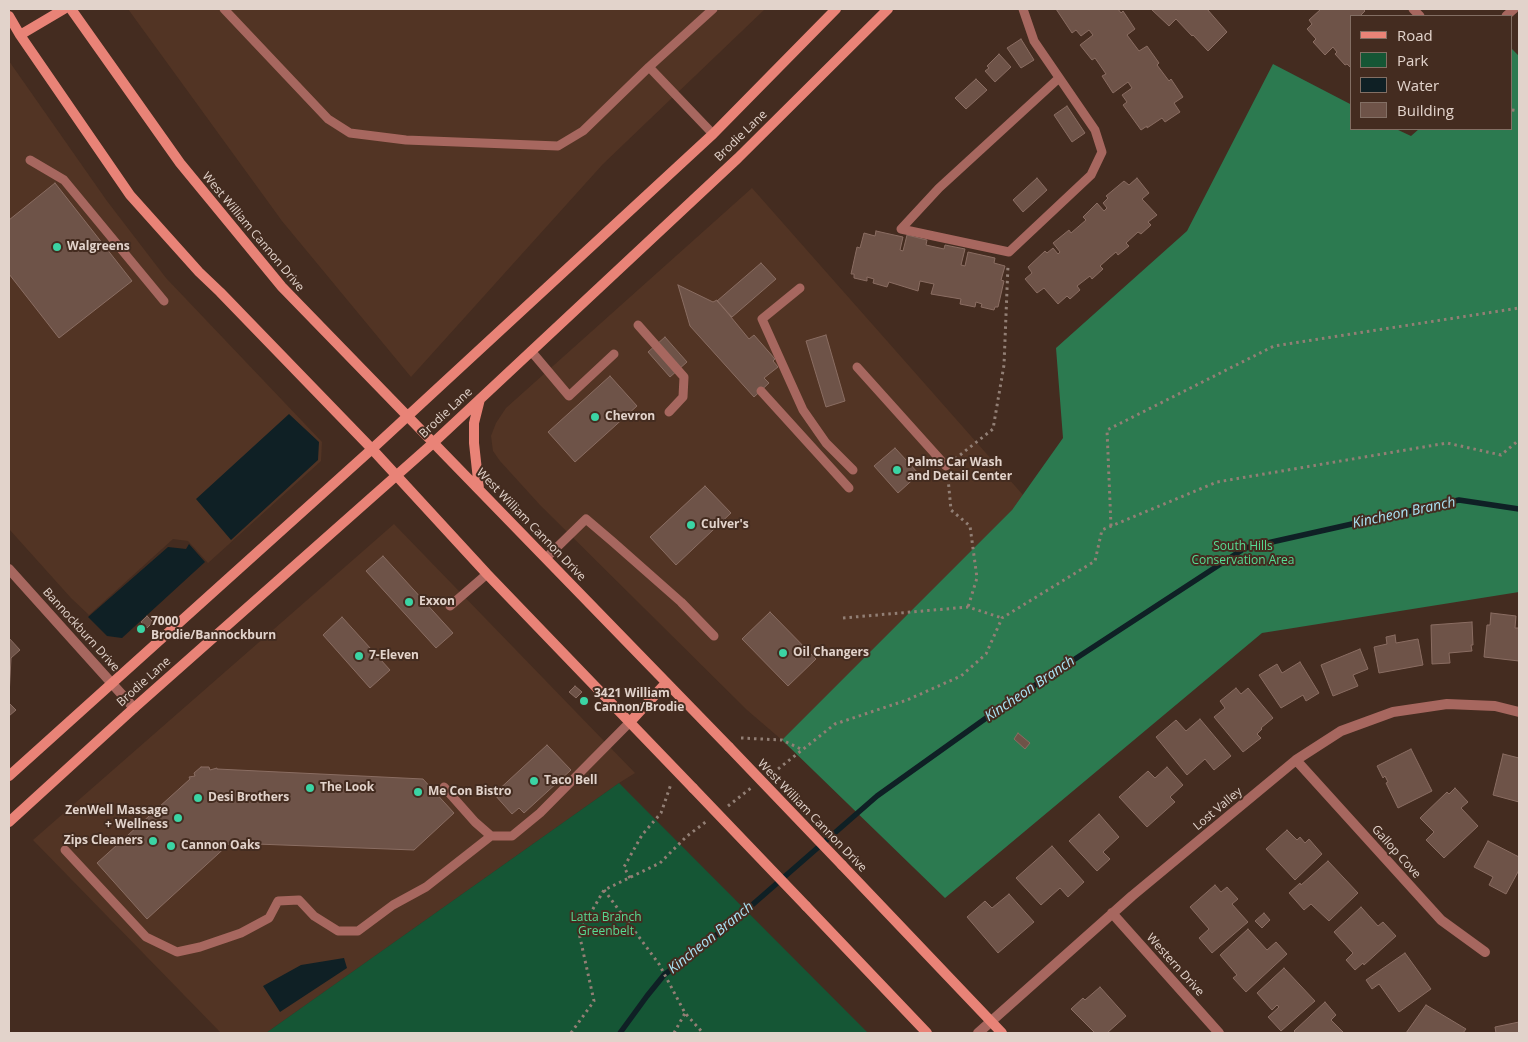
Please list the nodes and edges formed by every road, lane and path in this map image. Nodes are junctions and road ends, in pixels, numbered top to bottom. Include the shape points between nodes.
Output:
1 (64, 9) edge
2 (71, 9) edge
3 (224, 9) edge
4 (713, 9) edge
5 (836, 9) edge
6 (888, 9) edge
7 (1022, 9) edge
8 (9, 16) edge
9 (20, 35) junction
10 (649, 67) junction
11 (1060, 78) junction
12 (713, 134) junction
13 (30, 160) dead end
14 (1009, 252) junction
15 (800, 288) dead end
16 (164, 301) dead end
17 (1519, 308) edge
18 (638, 325) dead end
19 (531, 351) junction
20 (614, 354) dead end
21 (857, 368) dead end
22 (761, 391) dead end
23 (480, 398) junction
24 (668, 412) dead end
25 (407, 417) junction
26 (1519, 440) edge
27 (432, 444) junction
28 (372, 449) junction
29 (946, 466) junction
30 (852, 470) dead end
31 (396, 476) junction
32 (849, 488) dead end
33 (479, 489) junction
34 (1111, 526) junction
35 (546, 558) junction
36 (9, 569) edge
37 (487, 574) junction
38 (450, 606) dead end
39 (968, 607) junction
40 (843, 618) dead end
41 (1002, 618) junction
42 (714, 636) dead end
43 (112, 683) junction
44 (666, 683) junction
45 (134, 708) junction
46 (1519, 712) edge
47 (630, 722) junction
48 (738, 738) dead end
49 (803, 750) junction
50 (1296, 760) junction
51 (772, 773) dead end
52 (9, 776) edge
53 (671, 784) dead end
54 (757, 784) dead end
55 (444, 787) dead end
56 (726, 808) dead end
57 (710, 819) dead end
58 (9, 822) edge
59 (491, 836) junction
60 (66, 850) dead end
61 (630, 878) junction
62 (604, 890) junction
63 (1112, 913) junction
64 (1484, 952) dead end
65 (685, 1013) junction
66 (991, 1021) junction
67 (571, 1033) edge
68 (674, 1033) edge
69 (703, 1033) edge
70 (927, 1033) edge
71 (978, 1033) edge
72 (1002, 1033) edge
73 (1220, 1033) edge

1 - 9 main road
2 - 25 main road, West William Cannon Drive via 180,163 282,287
3 - 10 lane via 328,119 359,134 406,140 558,146 583,130
4 - 10 lane
5 - 12 main road, Brodie Lane
6 - 19 main road, Brodie Lane via 738,158
7 - 11 lane via 1034,41
8 - 9 main road
9 - 28 main road via 130,196 199,272
10 - 12 lane
11 - 14 lane via 1095,130 1102,152 1091,175
11 - 14 lane via 939,188 901,229
12 - 25 main road, Brodie Lane
13 - 16 lane via 64,180
14 - 29 path via 1004,366 993,429
15 - 30 lane via 762,319 803,410 826,443
17 - 34 path via 1274,346 1107,430
18 - 24 lane via 684,377 683,397
19 - 20 lane via 568,396
19 - 23 main road, Brodie Lane
21 - 29 lane
22 - 32 lane
23 - 27 main road, Brodie Lane
23 - 33 main road via 474,423
25 - 27 main road, West William Cannon Drive
25 - 28 main road, Brodie Lane
26 - 34 path via 1501,455 1447,443 1217,482
27 - 31 main road, Brodie Lane
27 - 33 main road, West William Cannon Drive
28 - 31 main road
28 - 43 main road, Brodie Lane
29 - 39 path via 951,510 970,526 977,578
31 - 37 main road
31 - 45 main road, Brodie Lane
33 - 35 main road, West William Cannon Drive
34 - 41 path via 1102,530 1095,561
35 - 42 lane via 586,519 681,602
35 - 44 main road, West William Cannon Drive
36 - 43 street, Bannockburn Drive
37 - 38 lane
37 - 47 main road
39 - 40 path
39 - 41 path
41 - 49 path via 986,654 961,676 906,700 835,724
43 - 45 street, Bannockburn Drive
43 - 52 main road, Brodie Lane
44 - 47 main road
44 - 66 main road, West William Cannon Drive, bridge
45 - 58 main road, Brodie Lane
46 - 50 street, Lost Valley via 1495,706 1447,704 1393,712 1341,731
47 - 59 lane via 512,836
47 - 70 main road, bridge
48 - 49 path via 782,740
49 - 51 path
50 - 63 street, Lost Valley
50 - 64 street, Gallop Cove via 1441,920
53 - 61 path via 662,813 642,835 624,867
54 - 56 path
55 - 59 lane
57 - 61 path via 660,863
59 - 60 lane via 426,887 393,905 358,931 338,931 314,916 299,900 278,901 269,918 240,933 177,952 146,937
61 - 62 path
62 - 65 path via 659,964
62 - 67 path via 579,933 594,1001
63 - 66 street, Lost Valley
63 - 73 street, Western Drive
65 - 68 path
65 - 69 path
66 - 71 street, Lost Valley
66 - 72 main road, West William Cannon Drive

